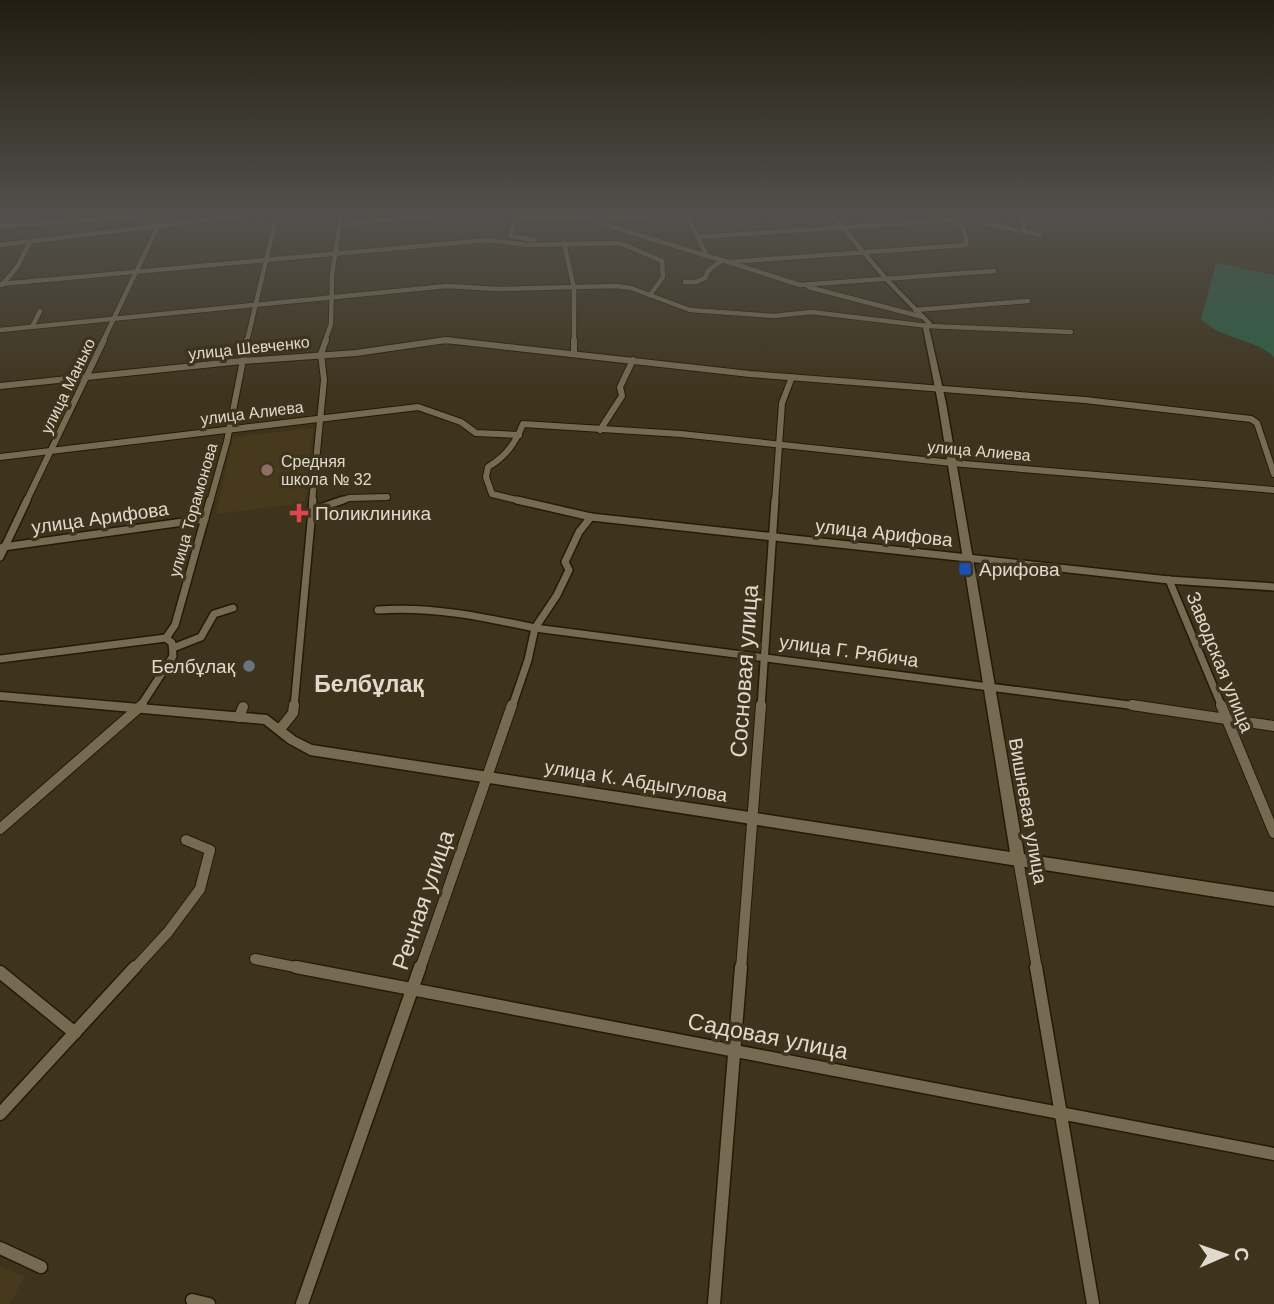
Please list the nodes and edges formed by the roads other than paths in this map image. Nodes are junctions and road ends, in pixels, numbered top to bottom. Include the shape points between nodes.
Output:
1 (91, 276) edge
2 (136, 276) edge
3 (261, 276) edge
4 (332, 276) edge
5 (571, 276) edge
6 (663, 276) edge
7 (706, 276) edge
8 (771, 276) edge
9 (884, 276) edge
10 (936, 276) edge
11 (887, 280) junction
12 (685, 282) dead end
13 (1, 285) edge
14 (800, 285) junction
15 (573, 288) junction
16 (650, 295) junction
17 (333, 297) junction
18 (1028, 301) dead end
19 (254, 305) junction
20 (915, 310) junction
21 (40, 312) dead end
22 (116, 318) junction
23 (926, 322) junction
24 (32, 327) junction
25 (0, 330) edge
26 (1071, 332) dead end
27 (321, 354) junction
28 (574, 354) junction
29 (633, 360) junction
30 (242, 361) junction
31 (88, 377) junction
32 (792, 377) junction
33 (0, 386) edge
34 (938, 389) junction
35 (319, 419) junction
36 (229, 430) junction
37 (600, 430) junction
38 (519, 435) junction
39 (780, 446) junction
40 (53, 450) junction
41 (0, 457) edge
42 (952, 463) junction
43 (1274, 474) edge
44 (1274, 490) edge
45 (387, 497) dead end
46 (311, 510) junction
47 (591, 516) junction
48 (205, 520) junction
49 (774, 537) junction
50 (2, 547) edge
51 (0, 556) edge
52 (966, 558) junction
53 (1169, 580) junction
54 (1274, 587) edge
55 (233, 608) dead end
56 (378, 610) dead end
57 (535, 628) junction
58 (166, 638) junction
59 (173, 652) junction
60 (765, 656) junction
61 (0, 659) edge
62 (989, 685) junction
63 (0, 696) edge
64 (139, 709) junction
65 (1226, 718) junction
66 (1274, 726) edge
67 (281, 729) junction
68 (486, 777) junction
69 (753, 818) junction
70 (0, 829) edge
71 (1274, 833) edge
72 (186, 840) dead end
73 (1018, 859) junction
74 (1274, 898) edge
75 (255, 959) dead end
76 (0, 972) edge
77 (412, 991) junction
78 (75, 1033) junction
79 (734, 1051) junction
80 (0, 1114) edge
81 (1063, 1114) junction
82 (1274, 1154) edge
83 (0, 1248) edge
84 (41, 1267) dead end
85 (192, 1300) dead end
86 (209, 1304) edge
87 (302, 1304) edge
88 (714, 1304) edge
89 (1093, 1304) edge

1 - 13 street
2 - 22 street, улица Манько
3 - 19 street, улица Торамонова
4 - 17 street
5 - 15 street
6 - 16 street
7 - 12 street
8 - 14 street
9 - 11 street
10 - 11 street
11 - 14 street
11 - 20 street
14 - 23 street
15 - 16 street via 625,286
15 - 17 street via 447,286
15 - 28 street
16 - 23 street via 690,310 774,316 811,312
17 - 19 street
17 - 27 street via 328,339
18 - 20 street
19 - 22 street
19 - 30 street, улица Торамонова
20 - 23 street
21 - 24 street
22 - 24 street
22 - 31 street, улица Манько
23 - 26 street
23 - 34 street, Вишневая улица
24 - 25 street
27 - 28 street, улица Шевченко via 446,340
27 - 30 street, улица Шевченко
27 - 35 street via 324,380
28 - 29 street, улица Шевченко
29 - 32 street, улица Шевченко
29 - 37 street via 620,387 622,396
30 - 31 street, улица Шевченко
30 - 36 street, улица Торамонова
31 - 33 street, улица Шевченко
31 - 40 street, улица Манько
32 - 34 street, улица Шевченко
32 - 39 street, Сосновая улица via 782,403
34 - 42 street, Вишневая улица
34 - 43 street, улица Шевченко via 1251,419 1257,423
35 - 36 street, улица Алиева
35 - 38 street, улица Алиева via 418,407 461,422 476,433
35 - 46 street
36 - 40 street, улица Алиева
36 - 48 street, улица Торамонова
37 - 38 street, улица Алиева via 523,424
37 - 39 street, улица Алиева
38 - 47 street, улица Арифова via 507,456 488,467 492,494
39 - 42 street, улица Алиева
39 - 49 street, Сосновая улица
40 - 41 street, улица Алиева
40 - 50 street, улица Манько
42 - 44 street, улица Алиева
42 - 52 street, Вишневая улица
45 - 46 street via 349,498
46 - 67 street via 293,713
47 - 49 street, улица Арифова
47 - 57 street, Речная улица via 565,562 569,570 557,595
48 - 50 street, улица Арифова
48 - 58 street, улица Торамонова via 175,625
49 - 52 street, улица Арифова
49 - 60 street, Сосновая улица
50 - 51 street, улица Манько
52 - 53 street, улица Арифова
52 - 62 street, Вишневая улица
53 - 54 street, улица Арифова
53 - 65 street, Заводская улица
55 - 59 street via 214,614 201,637
56 - 57 street, улица Г. Рябича via 407,608
57 - 60 street, улица Г. Рябича
57 - 68 street, Речная улица
58 - 59 street
58 - 61 street
59 - 64 street
60 - 62 street, улица Г. Рябича
60 - 69 street, Сосновая улица
62 - 65 street, улица Г. Рябича
62 - 73 street, Вишневая улица
63 - 64 street, улица К. Абдыгулова
64 - 67 street, улица К. Абдыгулова via 241,712
64 - 70 street
65 - 66 street, улица Г. Рябича
65 - 71 street, Заводская улица
67 - 68 street, улица К. Абдыгулова via 310,750
68 - 69 street, улица К. Абдыгулова
68 - 77 street, Речная улица
69 - 73 street, улица К. Абдыгулова
69 - 79 street, Сосновая улица
72 - 78 street via 209,850 200,889
73 - 74 street, улица К. Абдыгулова
73 - 81 street, Вишневая улица
75 - 77 street, Садовая улица
76 - 78 street
77 - 79 street, Садовая улица
77 - 87 street, Речная улица
78 - 80 street
79 - 81 street, Садовая улица
79 - 88 street, Сосновая улица
81 - 82 street, Садовая улица
81 - 89 street, Вишневая улица
83 - 84 street
85 - 86 street

